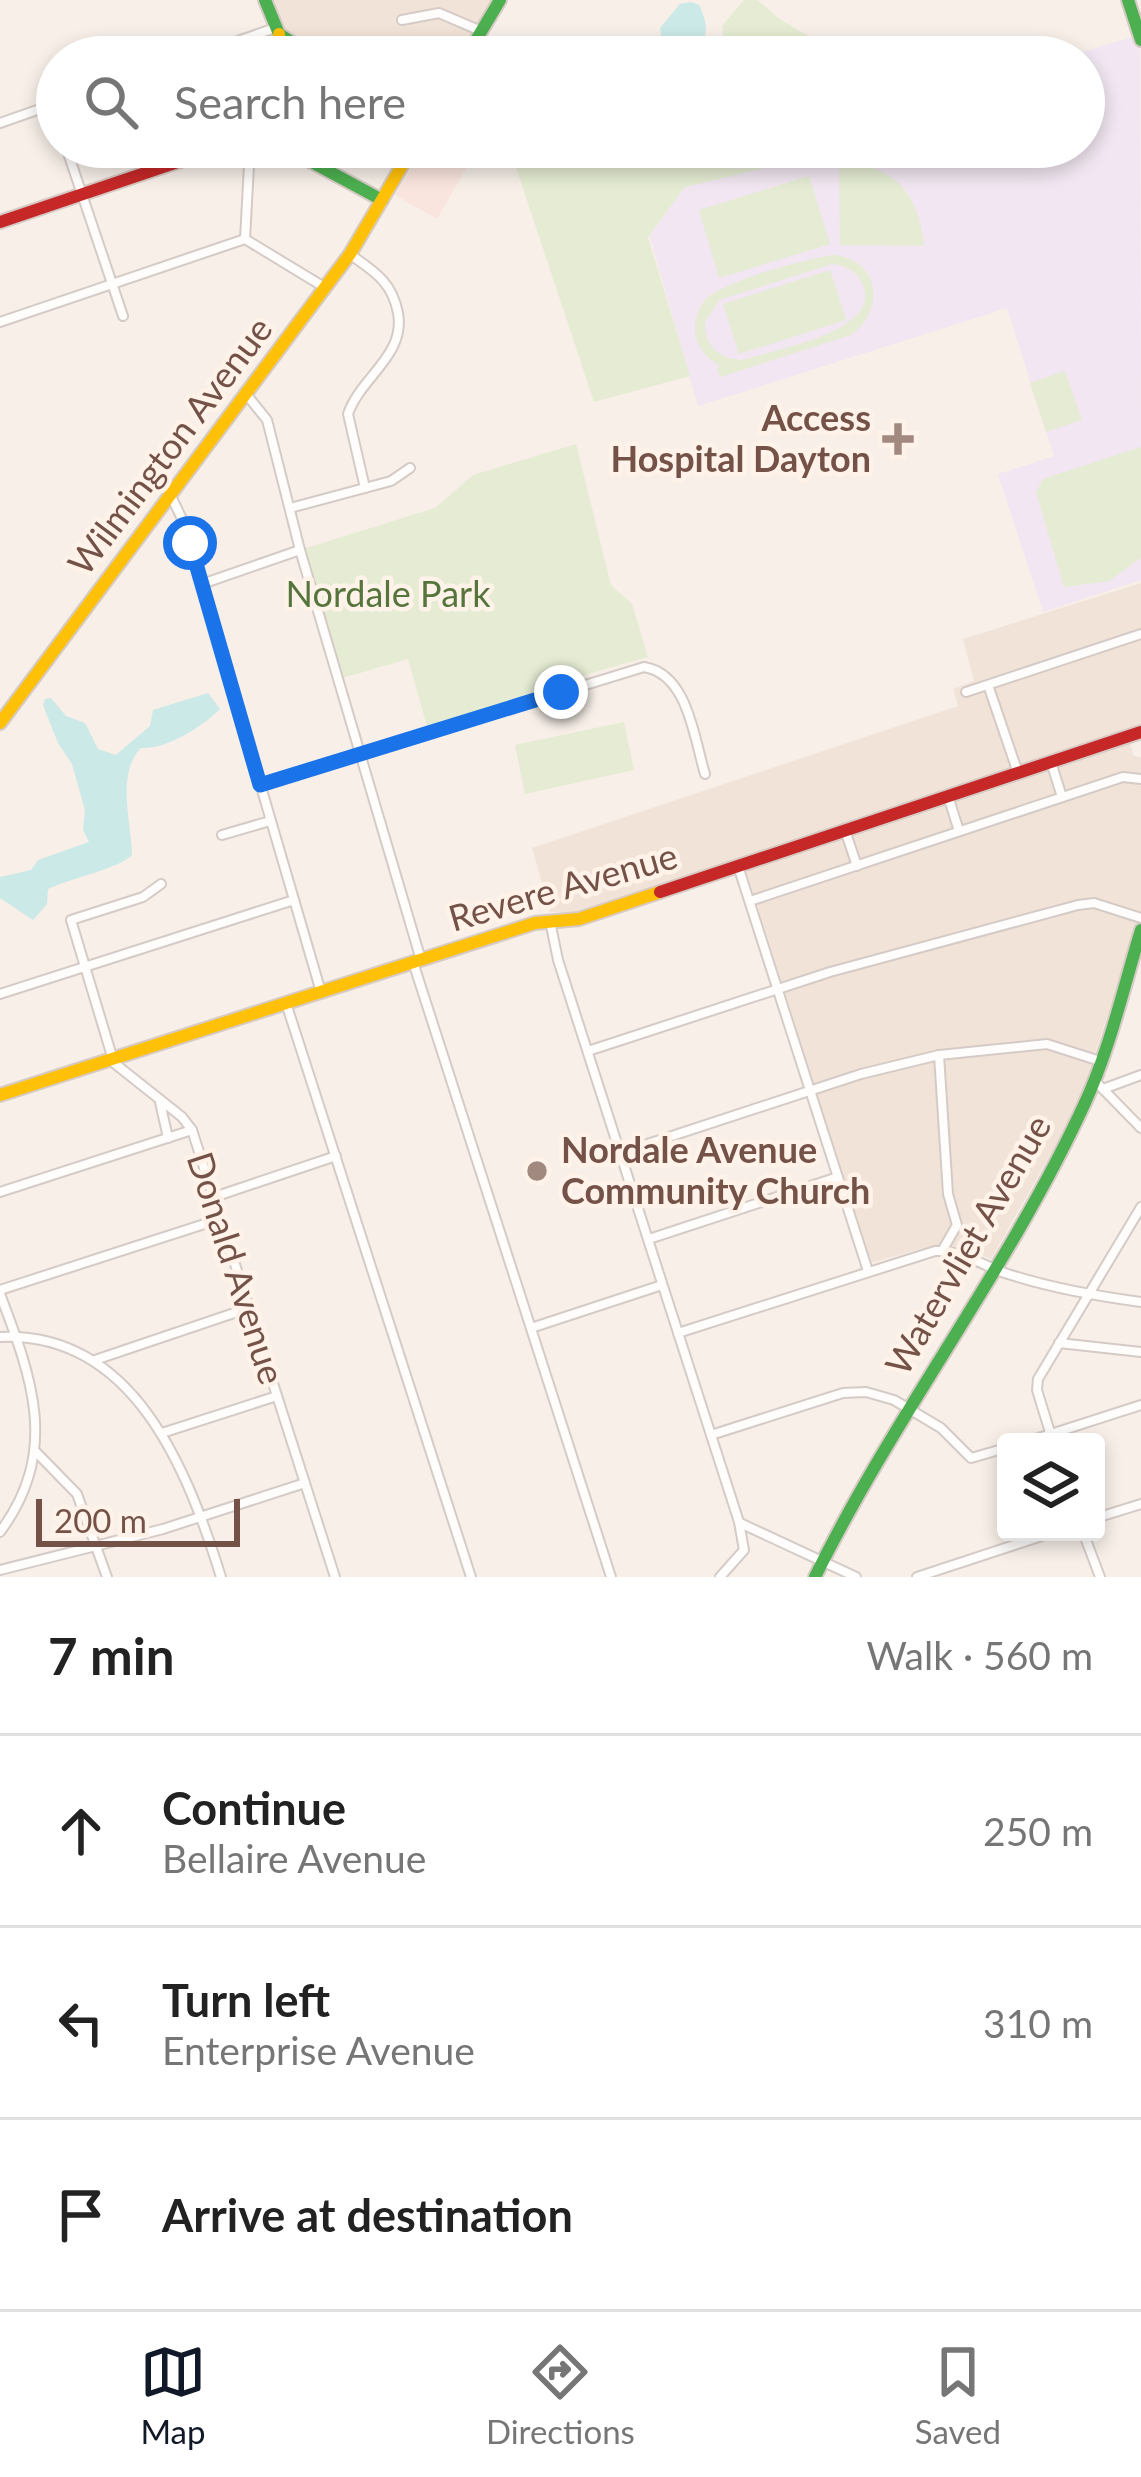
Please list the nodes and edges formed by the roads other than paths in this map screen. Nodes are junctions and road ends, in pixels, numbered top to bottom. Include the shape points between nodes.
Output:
1 (265, 0) edge
2 (500, 0) edge
3 (1128, 0) edge
4 (402, 20) dead end
5 (482, 31) junction
6 (277, 32) junction
7 (263, 36) edge
8 (278, 36) edge
9 (283, 36) edge
10 (479, 36) edge
11 (1141, 40) edge
12 (36, 111) edge
13 (0, 123) edge
14 (73, 168) edge
15 (159, 168) edge
16 (249, 168) edge
17 (323, 168) edge
18 (401, 168) edge
19 (82, 194) junction
20 (382, 200) junction
21 (0, 222) edge
22 (244, 239) junction
23 (350, 254) junction
24 (112, 284) junction
25 (325, 288) junction
26 (123, 316) dead end
27 (0, 322) edge
28 (246, 394) junction
29 (410, 468) dead end
30 (365, 488) junction
31 (171, 496) junction
32 (290, 508) junction
33 (300, 550) junction
34 (202, 584) junction
35 (1141, 634) edge
36 (988, 685) junction
37 (966, 692) dead end
38 (0, 723) edge
39 (1141, 732) edge
40 (361, 754) junction
41 (1051, 762) junction
42 (1018, 773) junction
43 (706, 774) dead end
44 (1141, 779) edge
45 (260, 785) junction
46 (948, 796) junction
47 (1062, 797) junction
48 (270, 820) junction
49 (845, 830) junction
50 (959, 832) junction
51 (222, 836) dead end
52 (738, 866) junction
53 (857, 866) junction
54 (161, 884) dead end
55 (294, 900) junction
56 (751, 902) junction
57 (1141, 918) edge
58 (550, 921) junction
59 (1141, 930) edge
60 (1138, 947) edge
61 (417, 961) junction
62 (87, 967) junction
63 (777, 989) junction
64 (320, 992) junction
65 (0, 994) edge
66 (286, 1003) junction
67 (588, 1051) junction
68 (939, 1054) junction
69 (112, 1058) junction
70 (1100, 1061) junction
71 (1141, 1075) edge
72 (1098, 1084) junction
73 (810, 1090) junction
74 (0, 1094) edge
75 (160, 1100) junction
76 (1141, 1128) edge
77 (192, 1130) junction
78 (168, 1138) junction
79 (620, 1153) junction
80 (336, 1156) junction
81 (838, 1177) junction
82 (0, 1192) edge
83 (214, 1197) junction
84 (1141, 1207) edge
85 (220, 1219) junction
86 (649, 1239) junction
87 (942, 1251) junction
88 (992, 1268) junction
89 (868, 1271) junction
90 (662, 1285) junction
91 (0, 1292) edge
92 (1088, 1295) junction
93 (1141, 1303) edge
94 (249, 1308) junction
95 (531, 1328) junction
96 (678, 1333) junction
97 (16, 1336) junction
98 (0, 1337) edge
99 (1059, 1343) junction
100 (1141, 1352) edge
101 (95, 1360) junction
102 (277, 1396) junction
103 (1141, 1406) edge
104 (908, 1408) junction
105 (162, 1433) junction
106 (1051, 1433) edge
107 (1066, 1433) edge
108 (711, 1436) junction
109 (35, 1451) junction
110 (997, 1451) edge
111 (305, 1484) junction
112 (1141, 1504) edge
113 (1105, 1515) edge
114 (202, 1517) junction
115 (739, 1522) junction
116 (0, 1532) edge
117 (759, 1534) junction
118 (1027, 1541) edge
119 (1086, 1541) edge
120 (97, 1545) junction
121 (745, 1550) junction
122 (822, 1562) junction
123 (2, 1570) edge
124 (107, 1577) edge
125 (220, 1577) edge
126 (335, 1577) edge
127 (471, 1577) edge
128 (611, 1577) edge
129 (720, 1577) edge
130 (815, 1577) edge
131 (856, 1577) edge
132 (917, 1577) edge
133 (1100, 1577) edge

1 - 6 street
2 - 5 street
3 - 11 street
4 - 5 street via 439,13
5 - 10 street
6 - 7 street
6 - 8 street
6 - 9 street
12 - 13 street
14 - 19 street
15 - 19 street
16 - 22 street
17 - 20 street
18 - 20 street, Wilmington Avenue
19 - 21 street
19 - 24 street
20 - 23 street, Wilmington Avenue
22 - 24 street
22 - 25 street
23 - 25 street, Wilmington Avenue
23 - 30 street via 387,283 399,320 393,348 348,414
24 - 26 street
24 - 27 street
25 - 28 street, Wilmington Avenue
28 - 31 street, Wilmington Avenue
28 - 32 street via 267,420
29 - 30 street
30 - 32 street
31 - 34 street
31 - 38 street, Wilmington Avenue
32 - 33 street
33 - 34 street
33 - 40 street
34 - 45 street
35 - 36 street
36 - 37 street
36 - 42 street
39 - 41 street, Revere Avenue
40 - 43 street via 644,667 674,681
40 - 45 street
40 - 61 street
41 - 42 street, Revere Avenue
41 - 47 street
42 - 46 street, Revere Avenue
44 - 47 street
45 - 48 street
46 - 49 street, Revere Avenue
46 - 50 street
47 - 50 street
48 - 51 street
48 - 55 street
49 - 52 street, Revere Avenue
49 - 53 street
50 - 53 street
52 - 56 street
52 - 58 street, Revere Avenue via 579,919
53 - 56 street
54 - 62 street via 71,920
55 - 62 street
55 - 64 street
56 - 63 street
57 - 63 street via 1088,903
58 - 61 street, Revere Avenue
58 - 67 street
59 - 60 street, Watervliet Avenue
60 - 70 street, Watervliet Avenue
61 - 64 street, Revere Avenue
61 - 95 street
62 - 65 street
62 - 69 street
63 - 67 street
63 - 73 street
64 - 66 street, Revere Avenue
66 - 69 street, Revere Avenue
66 - 80 street
67 - 79 street
68 - 70 street via 1044,1043
68 - 73 street
68 - 87 street via 957,1225
69 - 74 street, Revere Avenue
69 - 75 street, Donald Avenue
70 - 72 street, Watervliet Avenue
71 - 72 street
72 - 76 street
72 - 88 street, Watervliet Avenue
73 - 79 street
73 - 81 street
75 - 77 street, Donald Avenue
75 - 78 street
77 - 78 street
77 - 83 street, Donald Avenue
78 - 82 street
79 - 86 street
80 - 83 street
80 - 127 street
81 - 86 street
81 - 89 street
83 - 85 street, Donald Avenue
84 - 92 street
85 - 91 street
85 - 94 street, Donald Avenue
86 - 90 street
87 - 88 street
87 - 89 street
88 - 92 street
88 - 104 street, Watervliet Avenue
89 - 96 street
90 - 95 street
90 - 96 street
91 - 97 street
92 - 93 street
92 - 99 street
94 - 101 street
94 - 102 street, Donald Avenue
95 - 128 street
96 - 108 street
97 - 98 street
97 - 101 street
97 - 109 street via 33,1396
99 - 100 street
99 - 106 street via 1037,1384
101 - 105 street
102 - 105 street
102 - 111 street, Donald Avenue
103 - 107 street
104 - 108 street via 874,1393 842,1393
104 - 110 street via 971,1458
104 - 122 street, Watervliet Avenue
105 - 114 street
108 - 115 street
109 - 116 street
109 - 120 street via 76,1494
111 - 114 street
111 - 126 street, Donald Avenue
112 - 113 street
114 - 120 street
114 - 125 street
115 - 117 street
115 - 121 street
117 - 121 street
117 - 122 street
118 - 132 street
119 - 133 street
120 - 123 street
120 - 124 street
121 - 129 street
122 - 130 street, Watervliet Avenue
122 - 131 street

